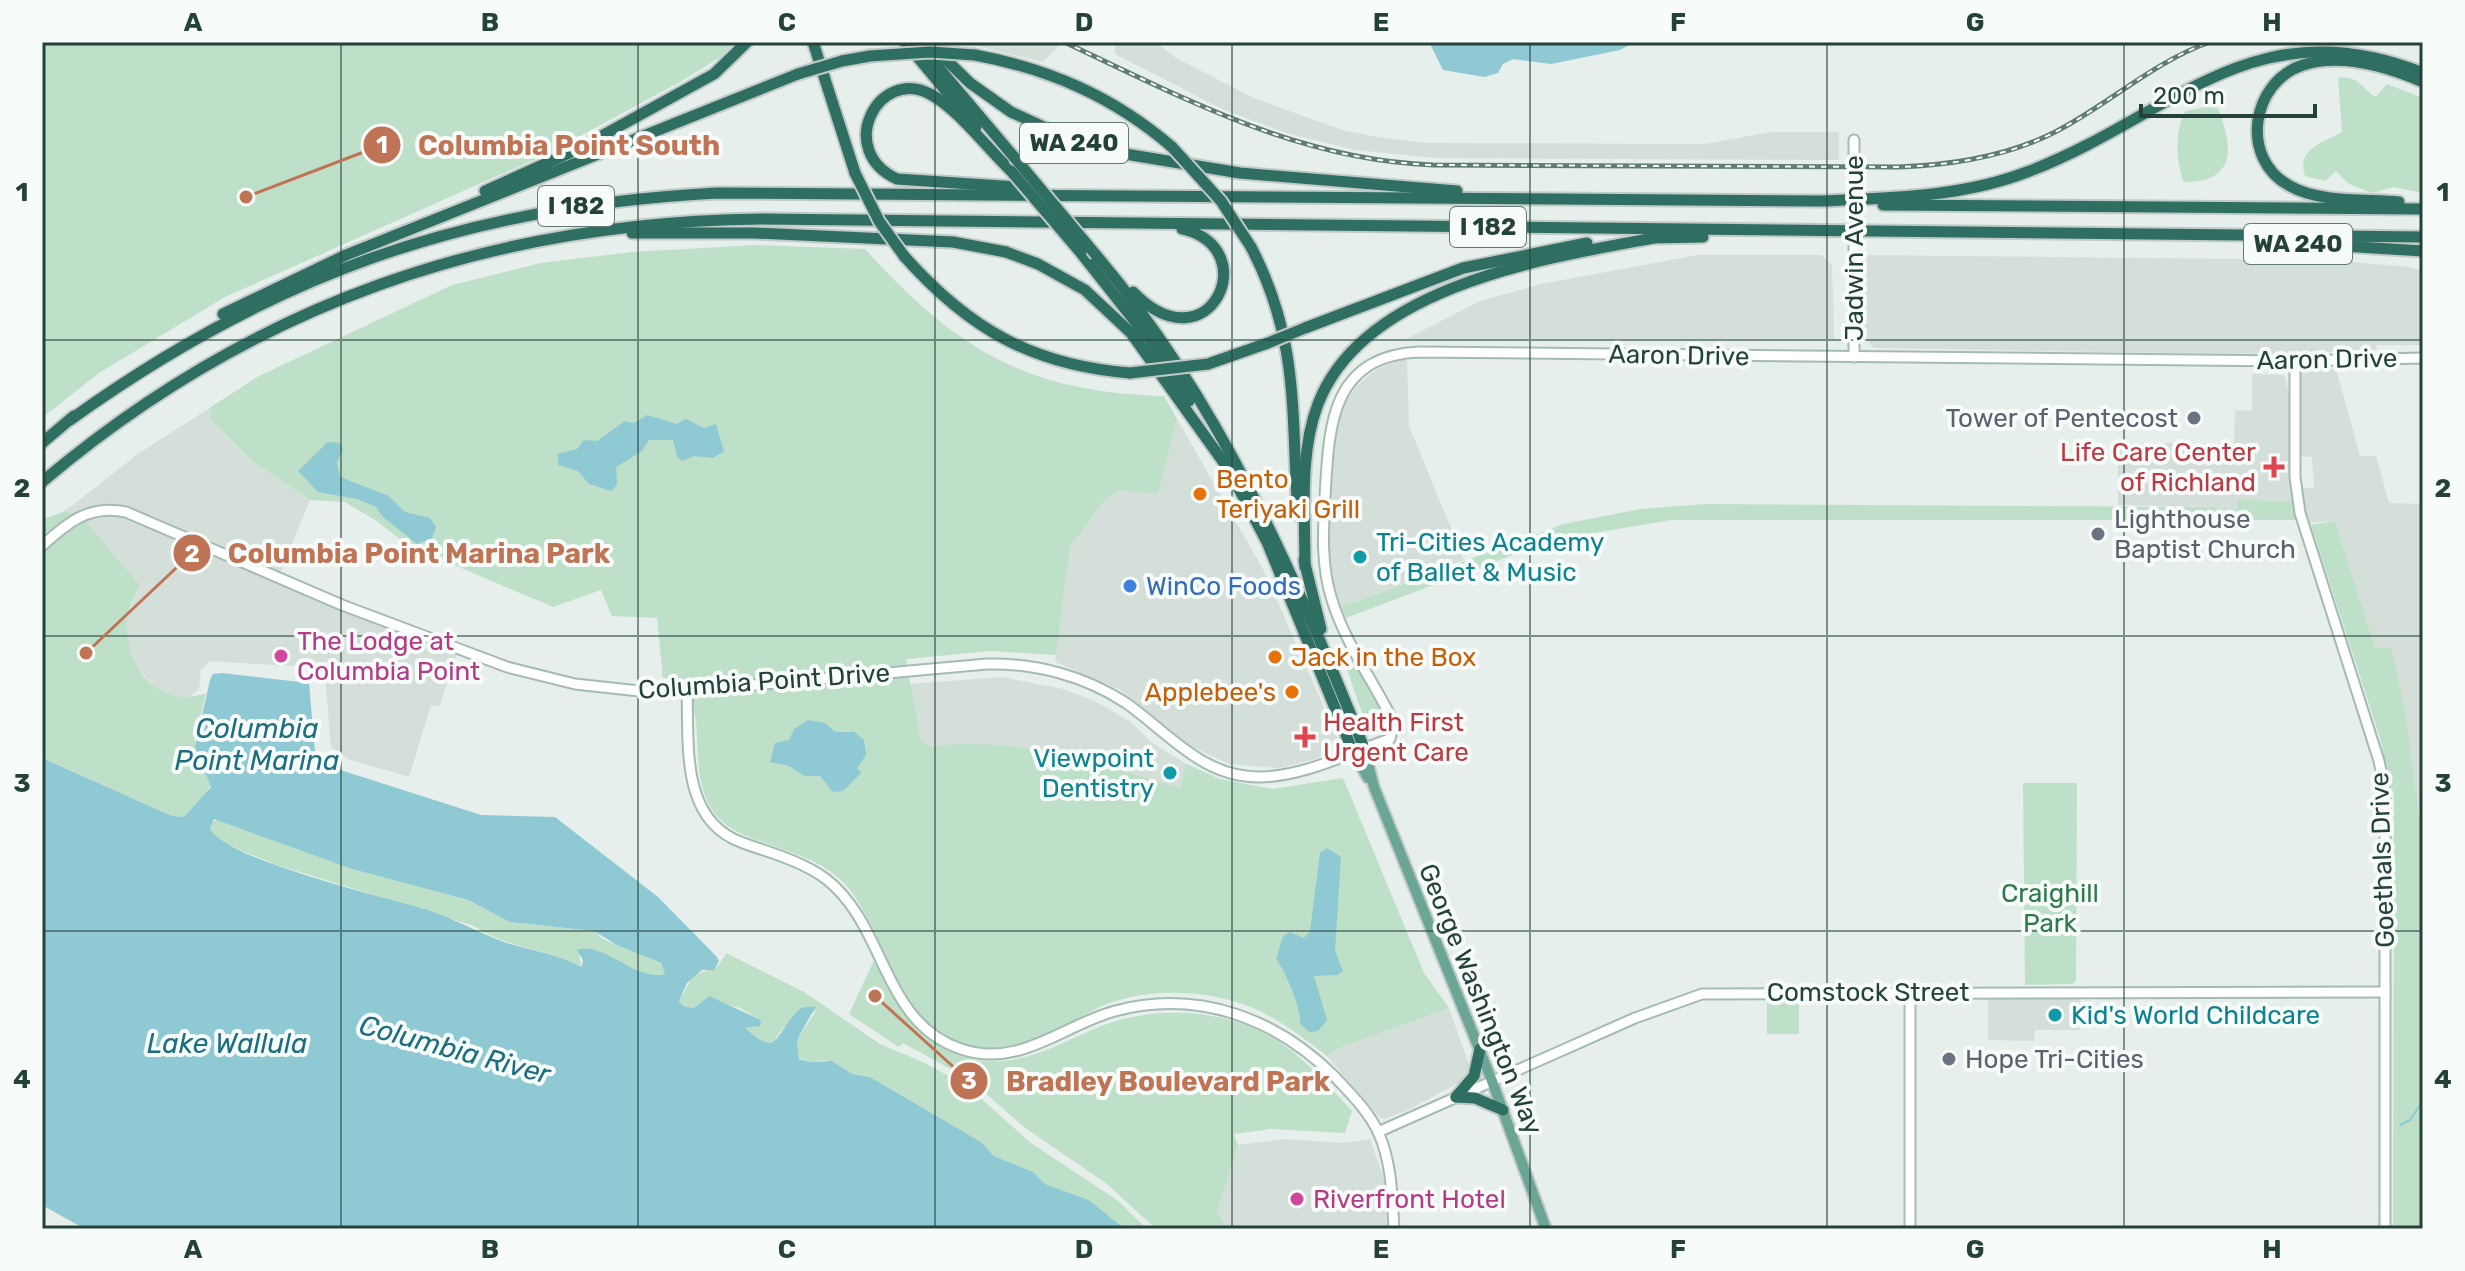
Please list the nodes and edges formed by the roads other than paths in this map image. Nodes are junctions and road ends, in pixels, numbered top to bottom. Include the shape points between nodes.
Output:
1 (747, 42) edge
2 (813, 42) edge
3 (905, 42) edge
4 (917, 42) edge
5 (928, 42) edge
6 (2423, 73) edge
7 (2423, 82) edge
8 (1854, 140) dead end
9 (1011, 171) junction
10 (1131, 196) junction
11 (1561, 198) junction
12 (1823, 201) junction
13 (2423, 207) edge
14 (1133, 224) junction
15 (404, 231) junction
16 (1843, 231) junction
17 (2173, 236) junction
18 (2423, 237) edge
19 (1654, 238) junction
20 (519, 244) junction
21 (2423, 251) edge
22 (1097, 256) junction
23 (1854, 357) junction
24 (2423, 358) edge
25 (2295, 361) junction
26 (70, 420) junction
27 (42, 443) edge
28 (1232, 474) junction
29 (42, 482) edge
30 (42, 546) edge
31 (1305, 567) junction
32 (1332, 670) junction
33 (687, 691) junction
34 (1358, 750) junction
35 (1910, 992) junction
36 (2385, 992) junction
37 (1480, 1049) junction
38 (1492, 1081) junction
39 (1456, 1097) junction
40 (1503, 1110) junction
41 (1378, 1132) junction
42 (1394, 1229) edge
43 (1546, 1229) edge
44 (1910, 1229) edge
45 (2385, 1229) edge

1 - 15 highway via 714,74 590,142
2 - 19 highway, bridge via 855,173 904,256 954,306 1006,341 1058,362 1130,373 1208,364 1463,268 1564,246
3 - 9 highway, George Washington Way
4 - 22 highway, George Washington Way, bridge
5 - 11 highway, WA 240 via 1000,105 1089,148 1293,179
6 - 12 highway via 2342,54 2262,58 2203,79 2024,173 1943,193
7 - 13 highway via 2363,64 2305,64 2273,84 2260,105 2257,128 2269,168 2295,189
8 - 23 street, Jadwin Avenue, bridge
9 - 10 highway via 928,93 899,91 883,99 868,119 869,153 879,168 897,179
9 - 28 highway, George Washington Way, bridge via 1149,339
10 - 11 highway, I 182
10 - 26 highway, I 182 via 717,193 635,198 516,216 369,257 286,291 176,348
11 - 12 highway, I 182
12 - 13 highway, I 182
14 - 16 highway, I 182
14 - 20 highway, I 182 via 713,220 620,227
14 - 22 highway via 1181,228 1211,242 1224,272 1211,307 1193,318 1162,316
15 - 26 highway via 222,314 100,393
15 - 31 highway, bridge via 842,61 930,52 1027,66 1127,112 1172,147 1211,188 1251,247 1278,311 1292,373
16 - 17 highway, I 182
16 - 19 highway
17 - 18 highway, I 182
17 - 21 highway, WA 240
19 - 31 highway via 1494,274 1430,299 1350,352 1313,419
20 - 28 highway via 704,232 953,242 1006,252 1068,279 1115,317
20 - 29 highway, I 182 via 427,267 295,317 147,400
22 - 32 highway, George Washington Way via 1170,353 1222,437 1276,540
23 - 25 street, Aaron Drive
23 - 34 street, Aaron Drive via 1419,352 1386,359 1360,374 1331,418 1323,547 1337,616 1393,724 1390,739
24 - 25 street, Aaron Drive
25 - 36 street, Goethals Drive via 2295,477 2301,519 2385,791
26 - 27 highway, I 182
28 - 34 highway, George Washington Way
30 - 33 street, Columbia Point Drive via 80,515 105,509 126,512 330,600 518,670 605,688
31 - 32 highway
32 - 34 highway, George Washington Way
33 - 34 street, Columbia Point Drive via 1015,665 1061,673 1099,688 1198,760 1241,776 1294,773
33 - 41 street via 692,782 709,820 737,841 795,861 831,883 861,920 904,1006 933,1035 965,1051 1005,1054 1112,1012 1164,1004 1219,1008 1264,1024 1299,1045 1352,1095
34 - 37 main road, George Washington Way
35 - 36 street, Comstock Street
35 - 38 street, Comstock Street via 1702,994
35 - 44 street
36 - 45 street, Goethals Drive
37 - 38 main road, George Washington Way
37 - 39 highway via 1474,1076
38 - 39 street, Comstock Street
38 - 40 main road, George Washington Way
39 - 40 highway via 1482,1100
39 - 41 street, Comstock Street
40 - 43 main road, George Washington Way
41 - 42 street via 1391,1183

